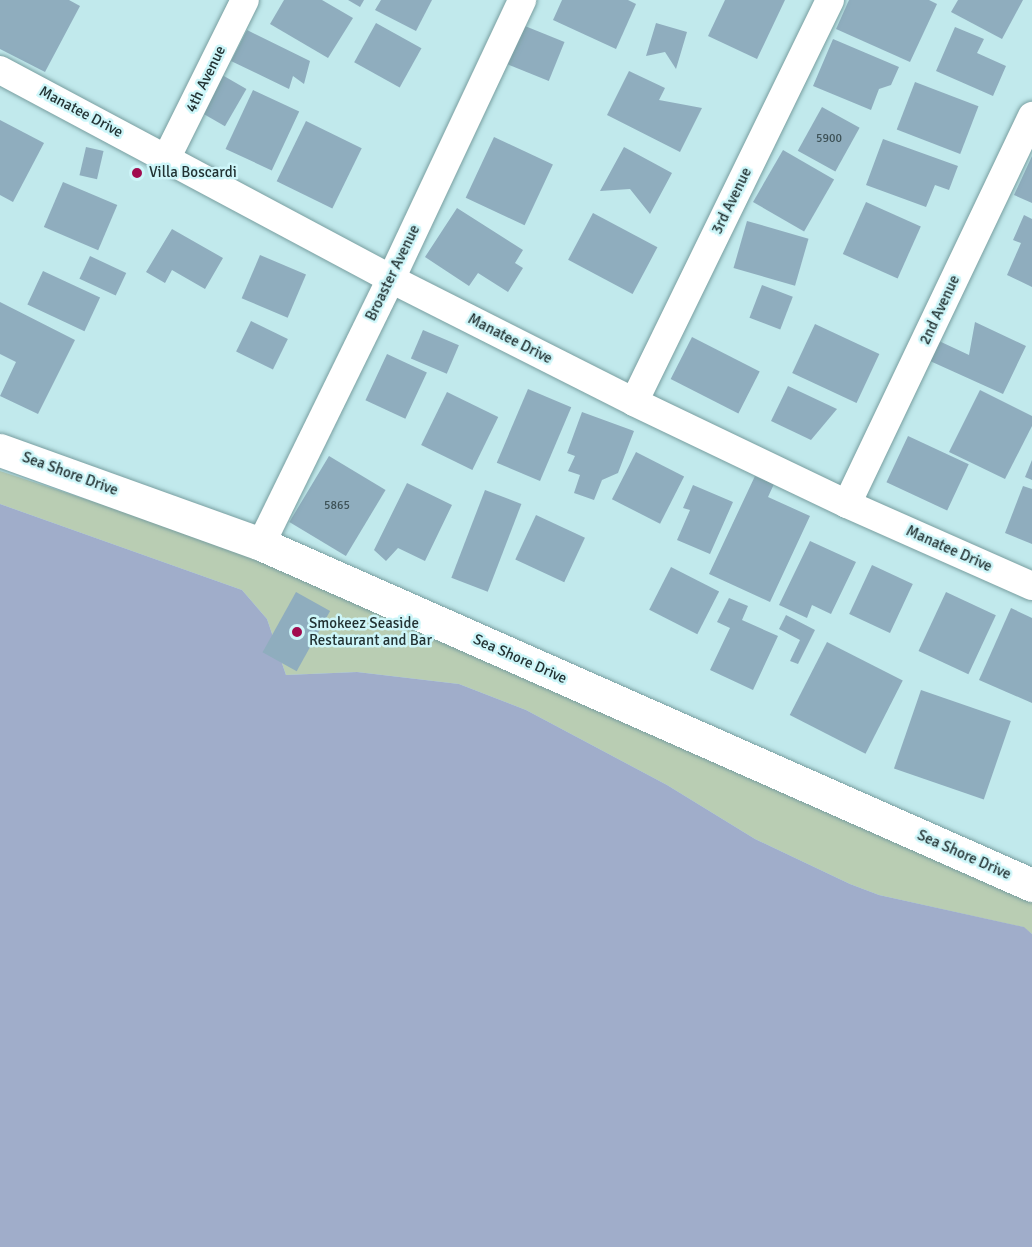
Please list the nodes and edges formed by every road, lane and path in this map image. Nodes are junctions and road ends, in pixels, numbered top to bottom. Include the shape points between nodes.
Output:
1 (245, 0) edge
2 (522, 0) edge
3 (830, 0) edge
4 (0, 70) edge
5 (1032, 116) edge
6 (167, 157) junction
7 (391, 279) junction
8 (634, 402) junction
9 (0, 450) edge
10 (847, 504) junction
11 (261, 544) junction
12 (1032, 586) edge
13 (1032, 885) edge

1 - 6 street, 4th Avenue
2 - 7 street, Broaster Avenue
3 - 8 street, 3rd Avenue
4 - 6 street, Manatee Drive
5 - 10 street, 2nd Avenue
6 - 7 street, Manatee Drive
7 - 8 street, Manatee Drive
7 - 11 street, Broaster Avenue
8 - 10 street, Manatee Drive
9 - 11 street, Sea Shore Drive
10 - 12 street, Manatee Drive
11 - 13 street, Sea Shore Drive

